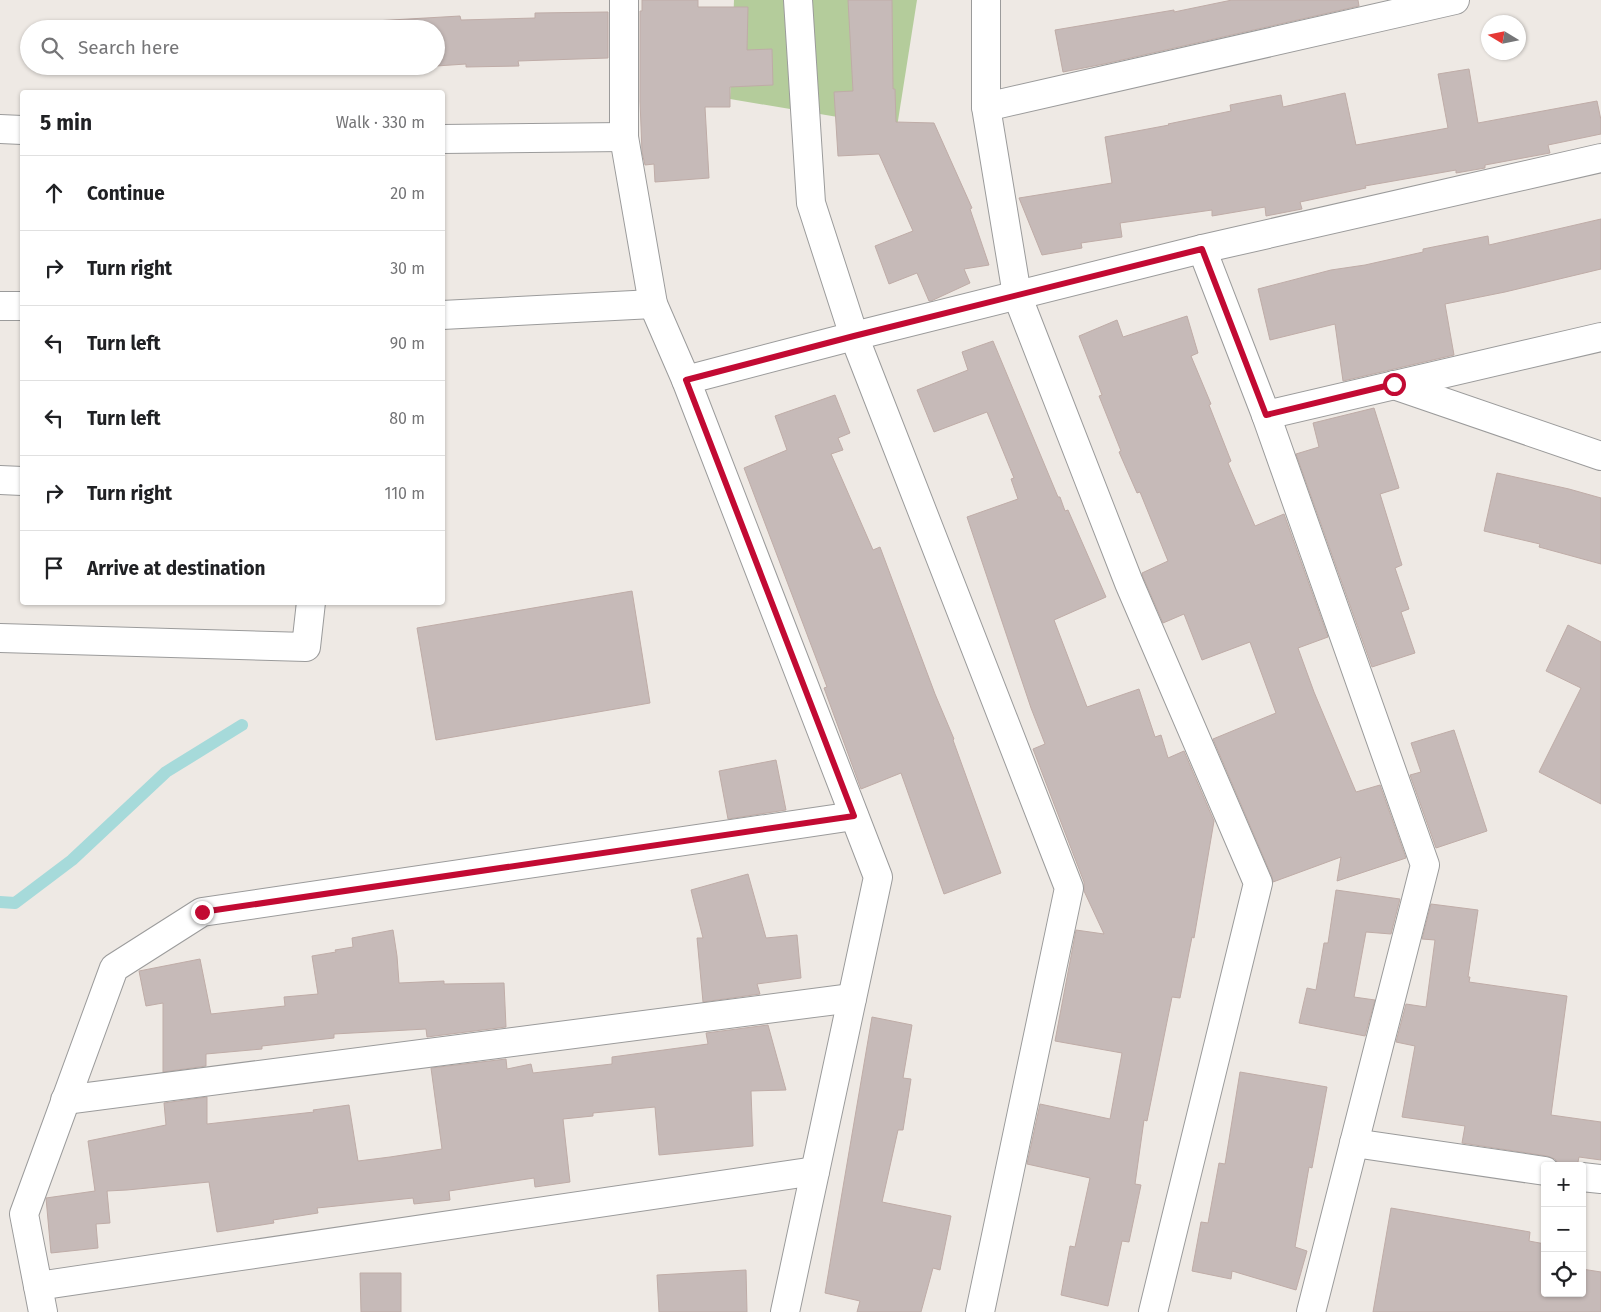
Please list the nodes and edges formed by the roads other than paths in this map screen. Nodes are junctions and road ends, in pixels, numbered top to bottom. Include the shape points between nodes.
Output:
1 (624, 0) edge
2 (798, 0) edge
3 (986, 0) edge
4 (1455, 0) edge
5 (986, 107) junction
6 (0, 129) edge
7 (20, 130) edge
8 (624, 136) junction
9 (445, 139) edge
10 (1601, 158) edge
11 (1202, 249) junction
12 (1017, 295) junction
13 (653, 304) junction
14 (0, 306) edge
15 (20, 306) edge
16 (445, 315) edge
17 (854, 336) junction
18 (1601, 337) edge
19 (686, 380) junction
20 (1394, 384) junction
21 (1266, 415) junction
22 (1601, 456) edge
23 (0, 480) edge
24 (20, 480) edge
25 (310, 605) edge
26 (0, 638) edge
27 (854, 816) junction
28 (852, 998) junction
29 (66, 1100) junction
30 (1354, 1143) junction
31 (1541, 1170) edge
32 (815, 1171) junction
33 (1586, 1177) edge
34 (1601, 1179) edge
35 (41, 1299) edge
36 (785, 1312) edge
37 (980, 1312) edge
38 (1153, 1312) edge
39 (1311, 1312) edge

1 - 8 street
2 - 17 street via 811,203
3 - 5 street
4 - 5 street
5 - 12 street
6 - 7 street
8 - 9 street
8 - 13 street
10 - 11 street
11 - 12 street
11 - 21 street
12 - 17 street
12 - 38 street via 1129,583 1258,882
13 - 16 street
13 - 19 street
14 - 15 street
17 - 19 street
17 - 37 street via 1068,888
18 - 20 street
19 - 27 street
20 - 21 street
20 - 22 street
21 - 30 street via 1425,866
23 - 24 street
25 - 26 street via 306,647
27 - 28 street via 878,877
27 - 29 street via 202,912 114,968
28 - 29 street
28 - 32 street
29 - 35 street via 24,1214
30 - 31 street
30 - 39 street
32 - 35 street
32 - 36 street
33 - 34 street

